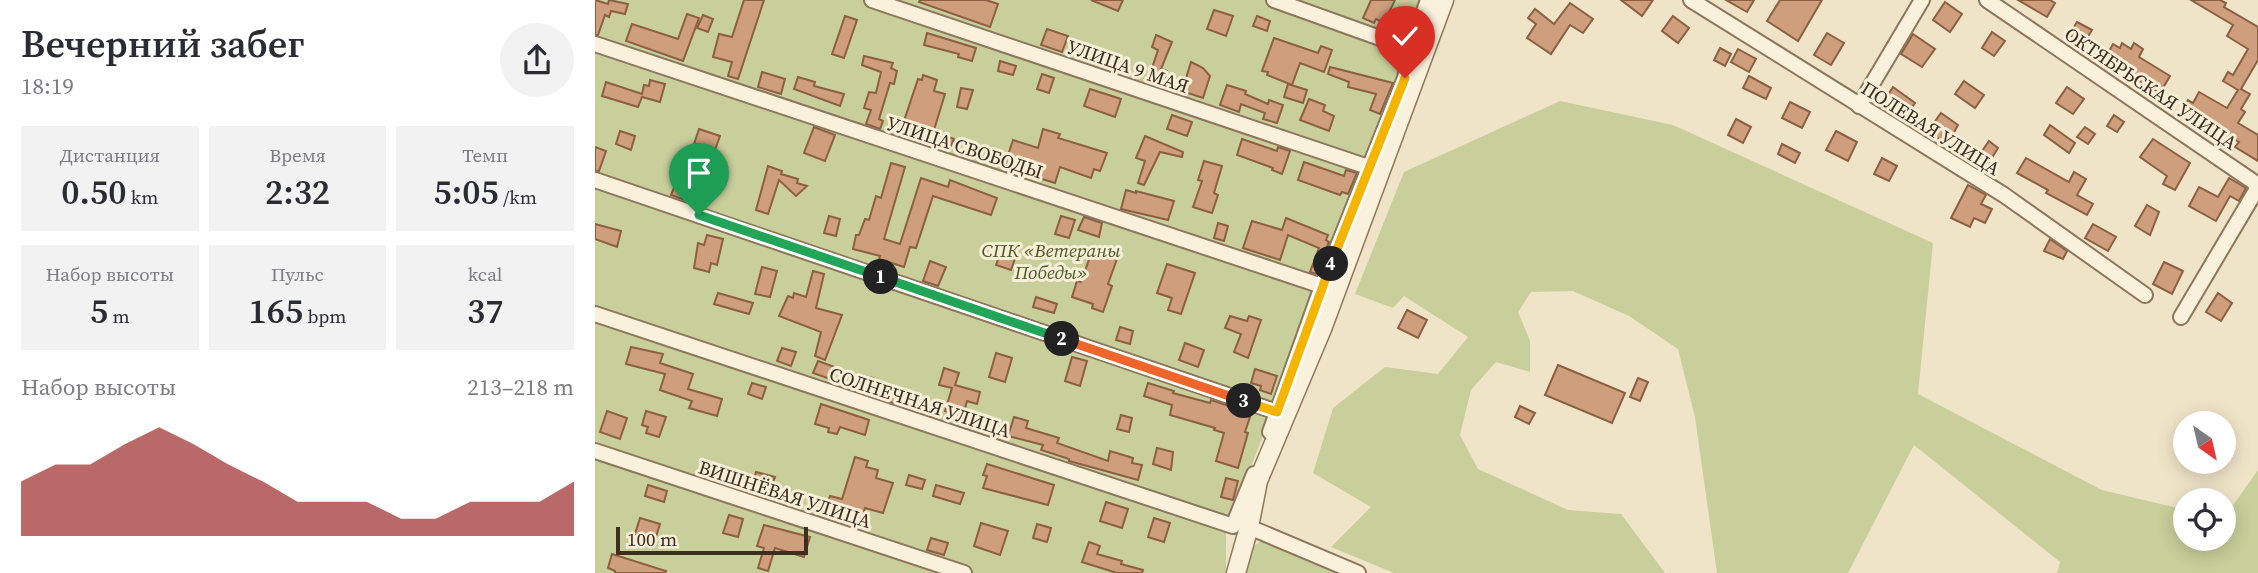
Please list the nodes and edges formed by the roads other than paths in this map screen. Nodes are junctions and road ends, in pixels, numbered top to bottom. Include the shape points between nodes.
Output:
1 (872, 0) edge
2 (1274, 0) edge
3 (1428, 0) edge
4 (1444, 0) edge
5 (1691, 0) edge
6 (1922, 0) edge
7 (1987, 0) edge
8 (595, 44) edge
9 (1417, 51) junction
10 (1859, 106) junction
11 (1371, 168) junction
12 (595, 180) edge
13 (2258, 186) edge
14 (1322, 286) junction
15 (2145, 295) dead end
16 (595, 314) edge
17 (2181, 317) dead end
18 (1277, 412) junction
19 (595, 451) edge
20 (1241, 527) junction
21 (964, 573) edge
22 (1236, 573) edge
23 (1358, 573) edge

1 - 11 street, УЛИЦА 9 МАЯ
2 - 9 street
3 - 9 street
4 - 9 street
5 - 10 street, ПОЛЕВАЯ УЛИЦА
6 - 10 street
7 - 13 street, ОКТЯБРЬСКАЯ УЛИЦА
8 - 14 street, УЛИЦА СВОБОДЫ
9 - 11 street
9 - 20 street via 1322,329
10 - 15 street, ПОЛЕВАЯ УЛИЦА via 2004,195
11 - 14 street
12 - 18 street
13 - 17 street
14 - 18 street
16 - 20 street, СОЛНЕЧНАЯ УЛИЦА
18 - 20 street
19 - 21 street, ВИШНЁВАЯ УЛИЦА
20 - 22 street
20 - 23 street, СОЛНЕЧНАЯ УЛИЦА

